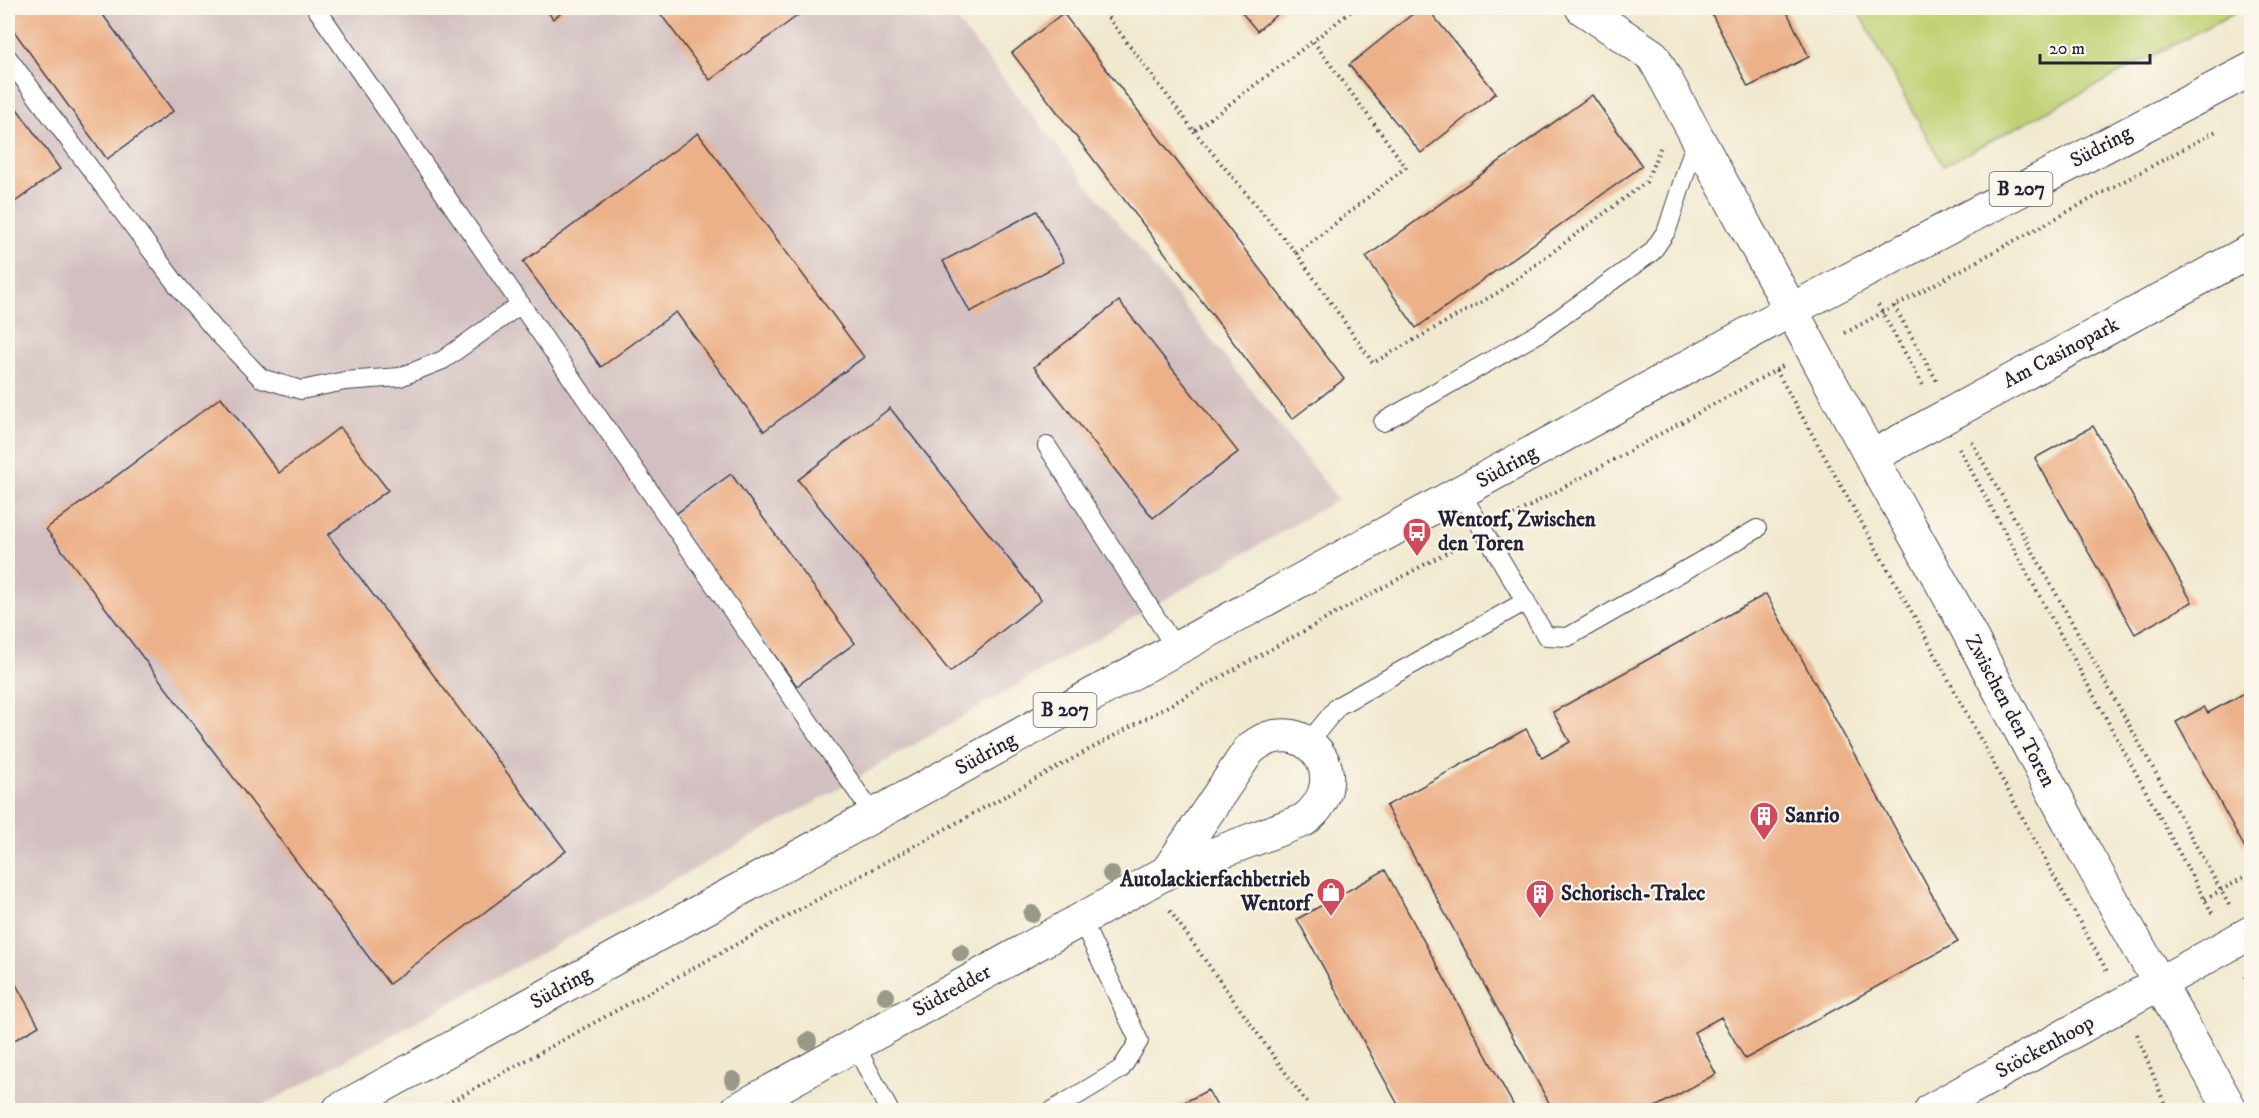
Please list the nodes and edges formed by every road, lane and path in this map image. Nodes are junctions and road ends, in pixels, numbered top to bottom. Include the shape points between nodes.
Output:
1 (316, 8) edge
2 (1101, 8) edge
3 (1355, 8) edge
4 (1582, 8) edge
5 (1313, 41) junction
6 (8, 58) edge
7 (2252, 69) edge
8 (1679, 104) junction
9 (2220, 129) dead end
10 (1194, 131) junction
11 (1697, 137) junction
12 (2252, 250) edge
13 (1297, 254) junction
14 (521, 304) junction
15 (1894, 306) junction
16 (1791, 310) junction
17 (1882, 312) junction
18 (1813, 350) junction
19 (1776, 370) junction
20 (1948, 415) junction
21 (1383, 422) dead end
22 (1047, 446) dead end
23 (1871, 457) junction
24 (1461, 492) junction
25 (1757, 529) dead end
26 (1485, 531) junction
27 (1526, 601) junction
28 (1176, 649) junction
29 (1308, 743) junction
30 (873, 816) junction
31 (1167, 872) junction
32 (2252, 873) edge
33 (2220, 890) junction
34 (2205, 899) junction
35 (1081, 919) junction
36 (2241, 937) edge
37 (2159, 983) junction
38 (2252, 988) edge
39 (2125, 1002) junction
40 (855, 1045) junction
41 (339, 1110) edge
42 (436, 1110) edge
43 (737, 1110) edge
44 (890, 1110) edge
45 (1053, 1110) edge
46 (1312, 1110) edge
47 (1931, 1110) edge
48 (2167, 1110) edge
49 (2231, 1110) edge

1 - 14 lane
2 - 10 path
3 - 5 path
4 - 8 street via 1653,56
5 - 10 path
5 - 13 path via 1406,167
6 - 14 lane via 177,285 261,378 301,390 345,381 399,377 443,360
7 - 16 street, Südring / B 207
8 - 11 street
8 - 13 path via 1646,182 1499,292 1373,363
9 - 15 path
10 - 13 path
11 - 16 street
11 - 21 lane via 1667,230 1652,252 1539,333
12 - 20 street, Am Casinopark
14 - 30 lane
15 - 17 path
15 - 20 path
16 - 18 street, Zwischen den Toren
16 - 24 street, Südring / B 207
17 - 18 path
17 - 20 path
18 - 19 path
18 - 23 street, Zwischen den Toren
19 - 26 path
19 - 39 path
20 - 23 street, Am Casinopark
20 - 33 path
20 - 34 path
22 - 28 lane
23 - 37 street, Zwischen den Toren
24 - 26 lane
24 - 28 street, Südring / B 207
25 - 27 lane via 1568,637 1546,636
26 - 27 lane
26 - 42 path
27 - 29 lane via 1338,706
28 - 30 street, Südring / B 207
29 - 31 street, Südredder via 1280,735 1249,750
29 - 31 street, Südredder via 1318,752 1328,776 1324,799 1317,809 1297,823
30 - 41 street, Südring / B 207
31 - 35 street, Südredder
31 - 46 path via 1163,902
32 - 33 path
33 - 34 path
33 - 36 path
34 - 36 path
35 - 40 street, Südredder
35 - 45 lane via 1139,1041 1121,1069
36 - 37 street
36 - 38 path
37 - 39 street, Stöckenhoop
37 - 49 street, Zwischen den Toren
39 - 47 street, Stöckenhoop
39 - 48 path
40 - 43 street, Südredder
40 - 44 lane

